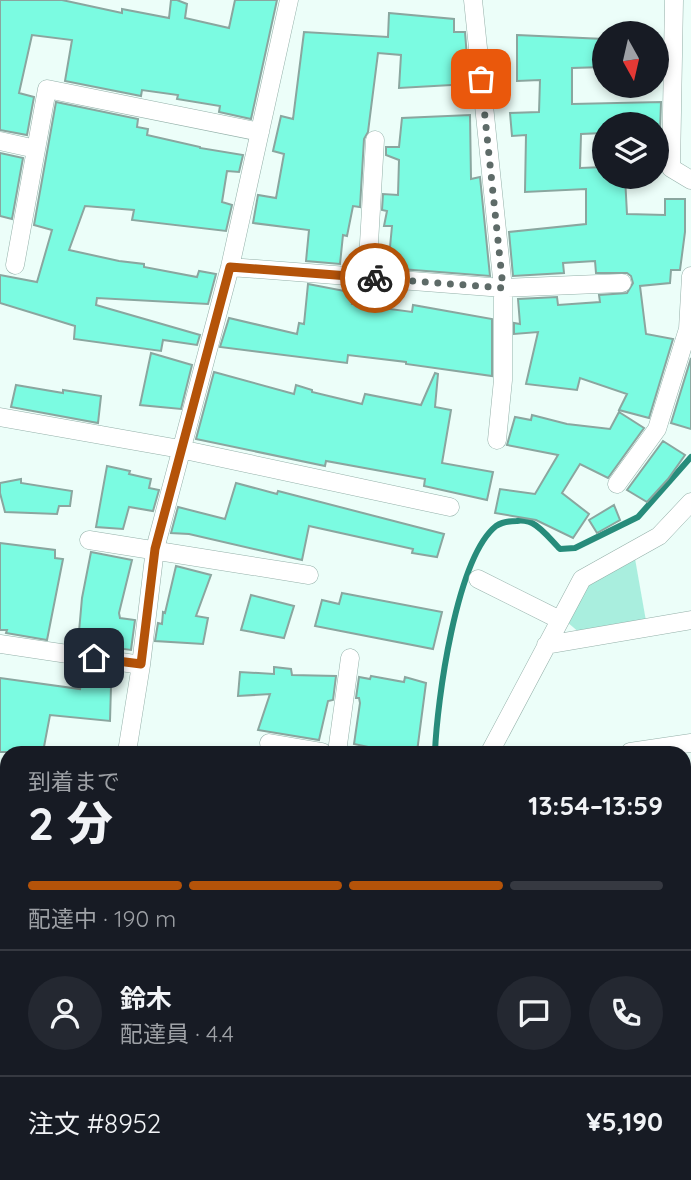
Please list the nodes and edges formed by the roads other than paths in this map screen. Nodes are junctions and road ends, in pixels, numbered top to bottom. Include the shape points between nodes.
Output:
1 (289, 0) edge
2 (473, 0) edge
3 (674, 0) edge
4 (260, 132) junction
5 (375, 140) dead end
6 (0, 141) edge
7 (36, 149) junction
8 (691, 180) edge
9 (15, 265) dead end
10 (230, 267) junction
11 (691, 276) edge
12 (366, 278) junction
13 (622, 284) dead end
14 (503, 288) junction
15 (0, 417) edge
16 (497, 440) dead end
17 (180, 449) junction
18 (618, 484) dead end
19 (691, 502) edge
20 (450, 506) dead end
21 (89, 540) dead end
22 (155, 549) junction
23 (309, 575) dead end
24 (478, 579) dead end
25 (560, 620) junction
26 (691, 620) edge
27 (0, 645) edge
28 (546, 645) junction
29 (350, 658) dead end
30 (141, 664) junction
31 (691, 743) edge
32 (269, 744) dead end
33 (128, 746) edge
34 (282, 746) edge
35 (338, 746) edge
36 (493, 746) edge
37 (671, 746) edge

1 - 4 street
2 - 14 street
3 - 8 street via 671,168
4 - 7 street via 47,89
4 - 10 street
5 - 12 street
6 - 7 street
7 - 9 street
10 - 12 street
10 - 17 street
11 - 18 street via 688,329 657,429
12 - 14 street
13 - 14 street
14 - 16 street via 503,380
15 - 17 street
17 - 20 street
17 - 22 street
19 - 25 street via 659,536 582,579
21 - 22 street
22 - 23 street
22 - 30 street
24 - 25 street
25 - 28 street
26 - 28 street
27 - 30 street
28 - 36 street
29 - 35 street
30 - 33 street
31 - 37 street
32 - 34 street

